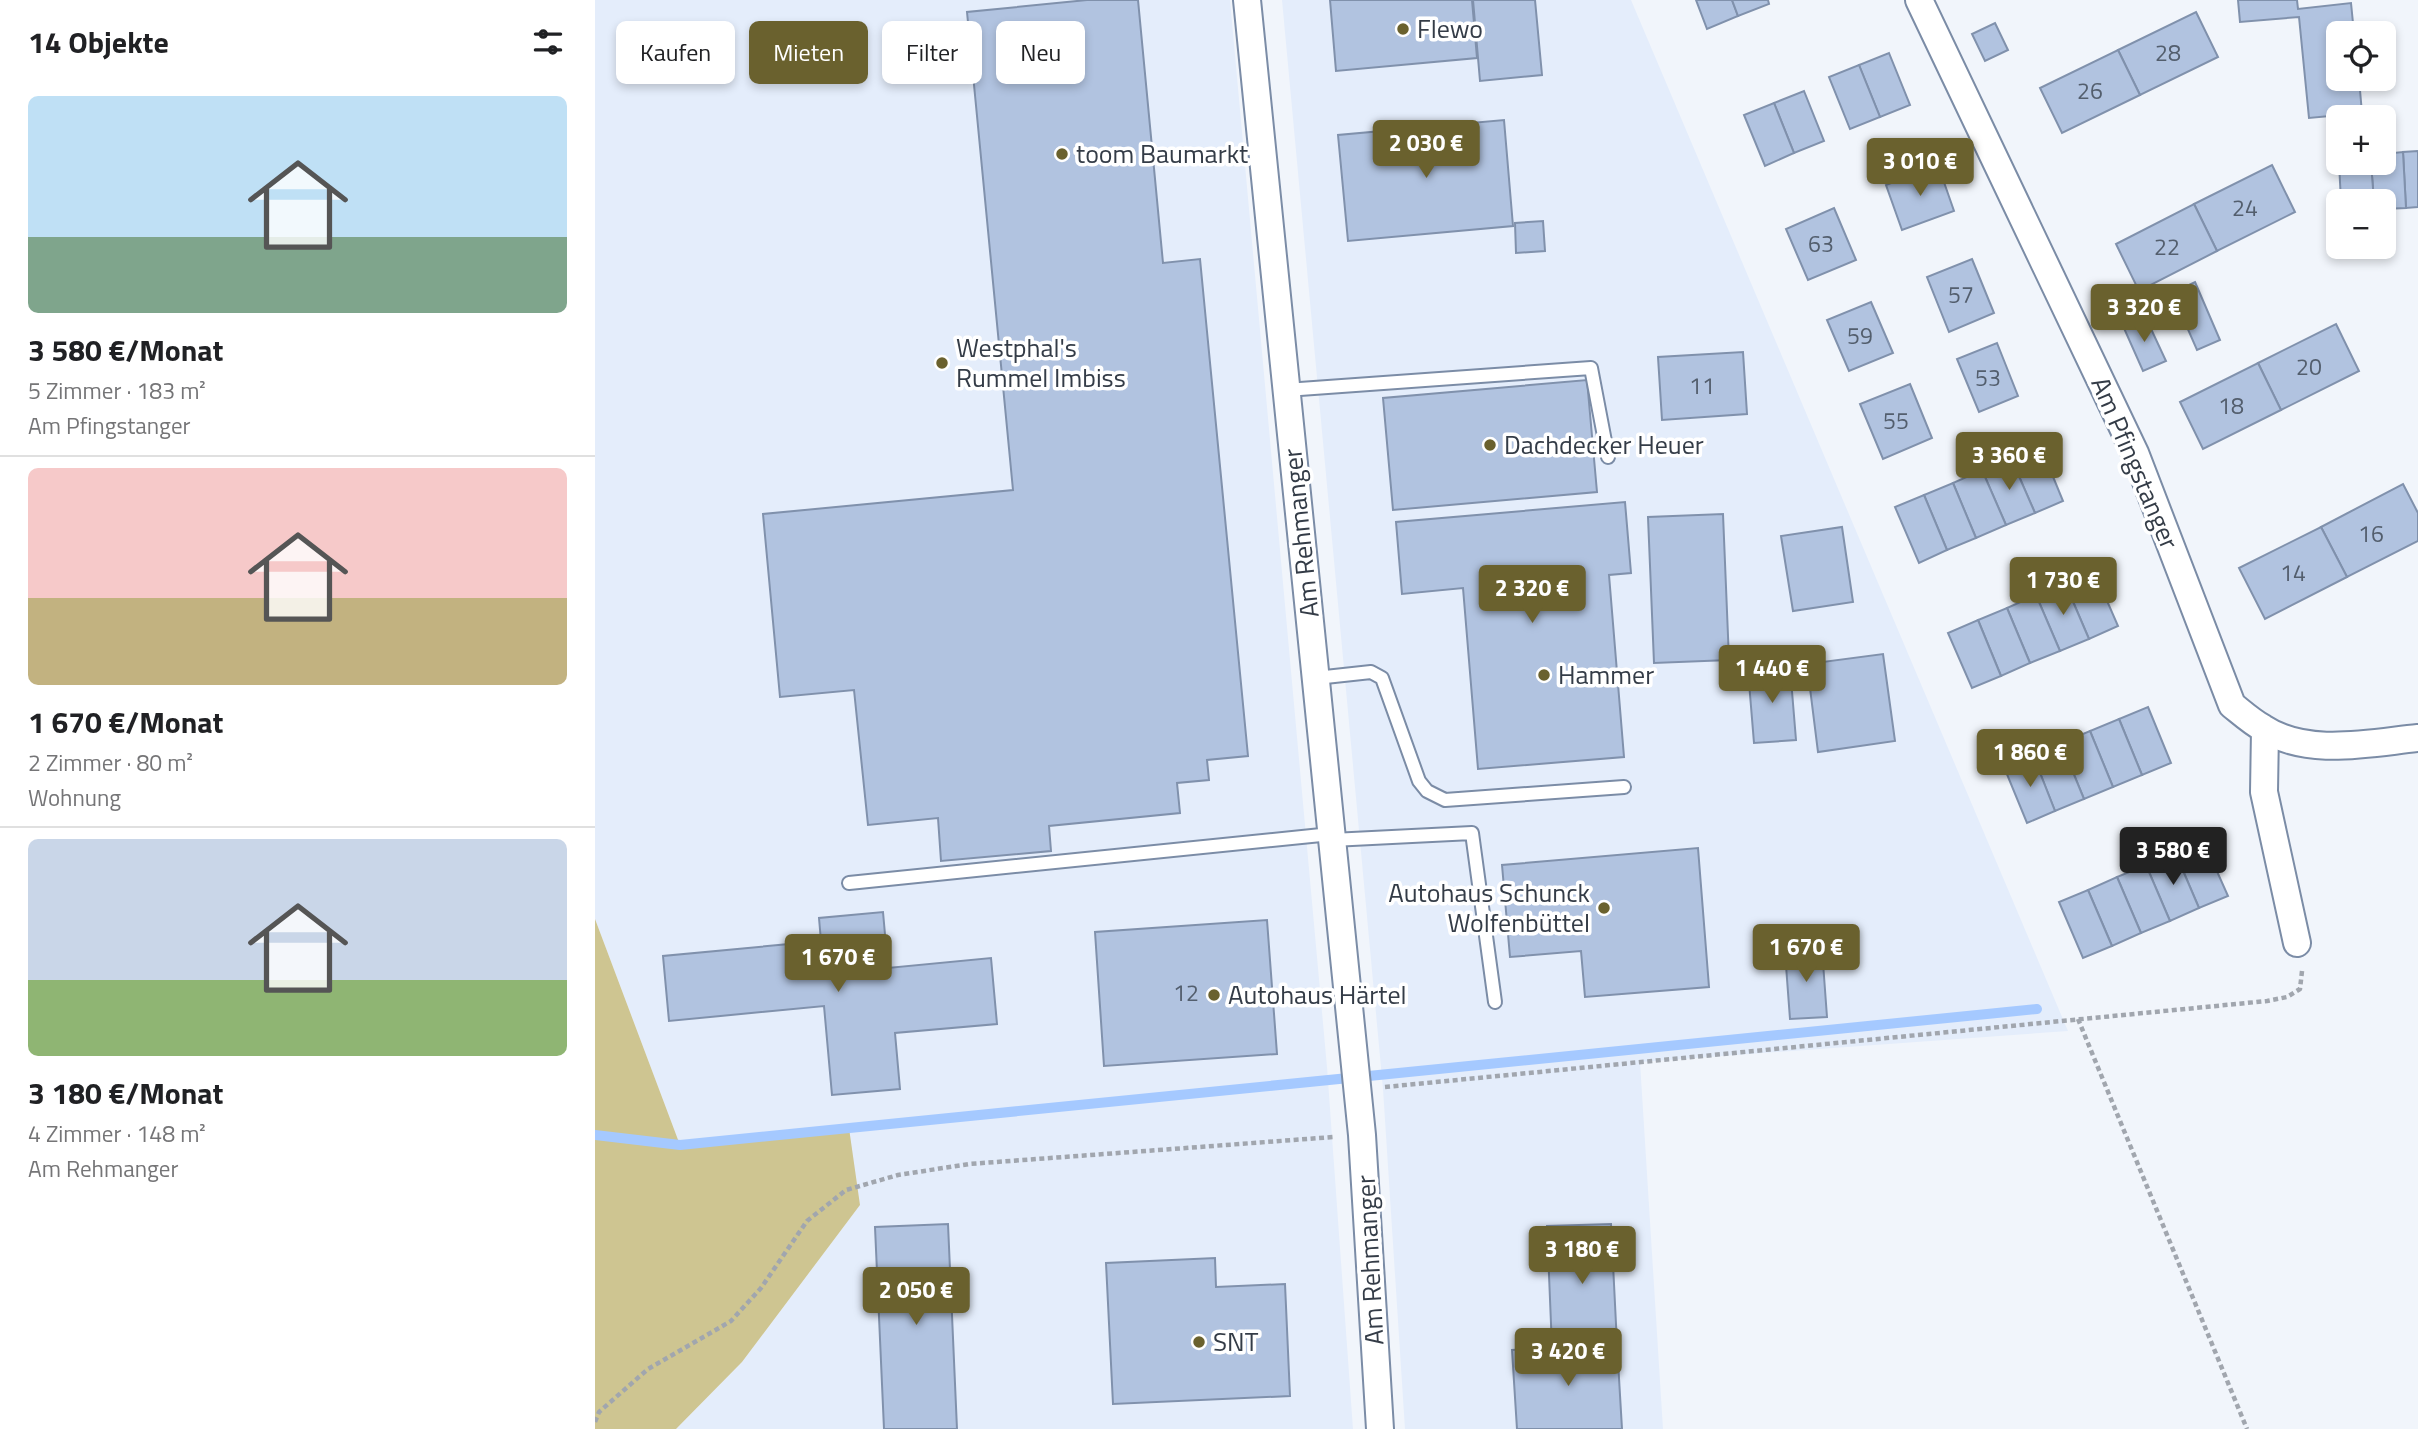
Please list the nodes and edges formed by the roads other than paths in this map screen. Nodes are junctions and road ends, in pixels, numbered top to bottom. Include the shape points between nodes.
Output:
1 (1247, 0) edge
2 (1919, 0) edge
3 (1286, 390) junction
4 (1608, 457) dead end
5 (1316, 678) junction
6 (2265, 730) junction
7 (2418, 738) edge
8 (1624, 787) dead end
9 (1332, 837) junction
10 (849, 883) dead end
11 (2297, 943) road end
12 (1495, 1002) dead end
13 (1380, 1429) edge

1 - 3 street, Am Rehmanger
2 - 6 street, Am Pfingstanger via 2135,453 2232,705
3 - 4 lane via 1591,368
3 - 5 street, Am Rehmanger
5 - 8 lane via 1371,672 1382,678 1419,781 1445,800
5 - 9 street, Am Rehmanger
6 - 7 street, Am Pfingstanger via 2302,744
6 - 11 street via 2264,792
9 - 10 lane
9 - 12 lane via 1472,834
9 - 13 street, Am Rehmanger via 1362,1135

